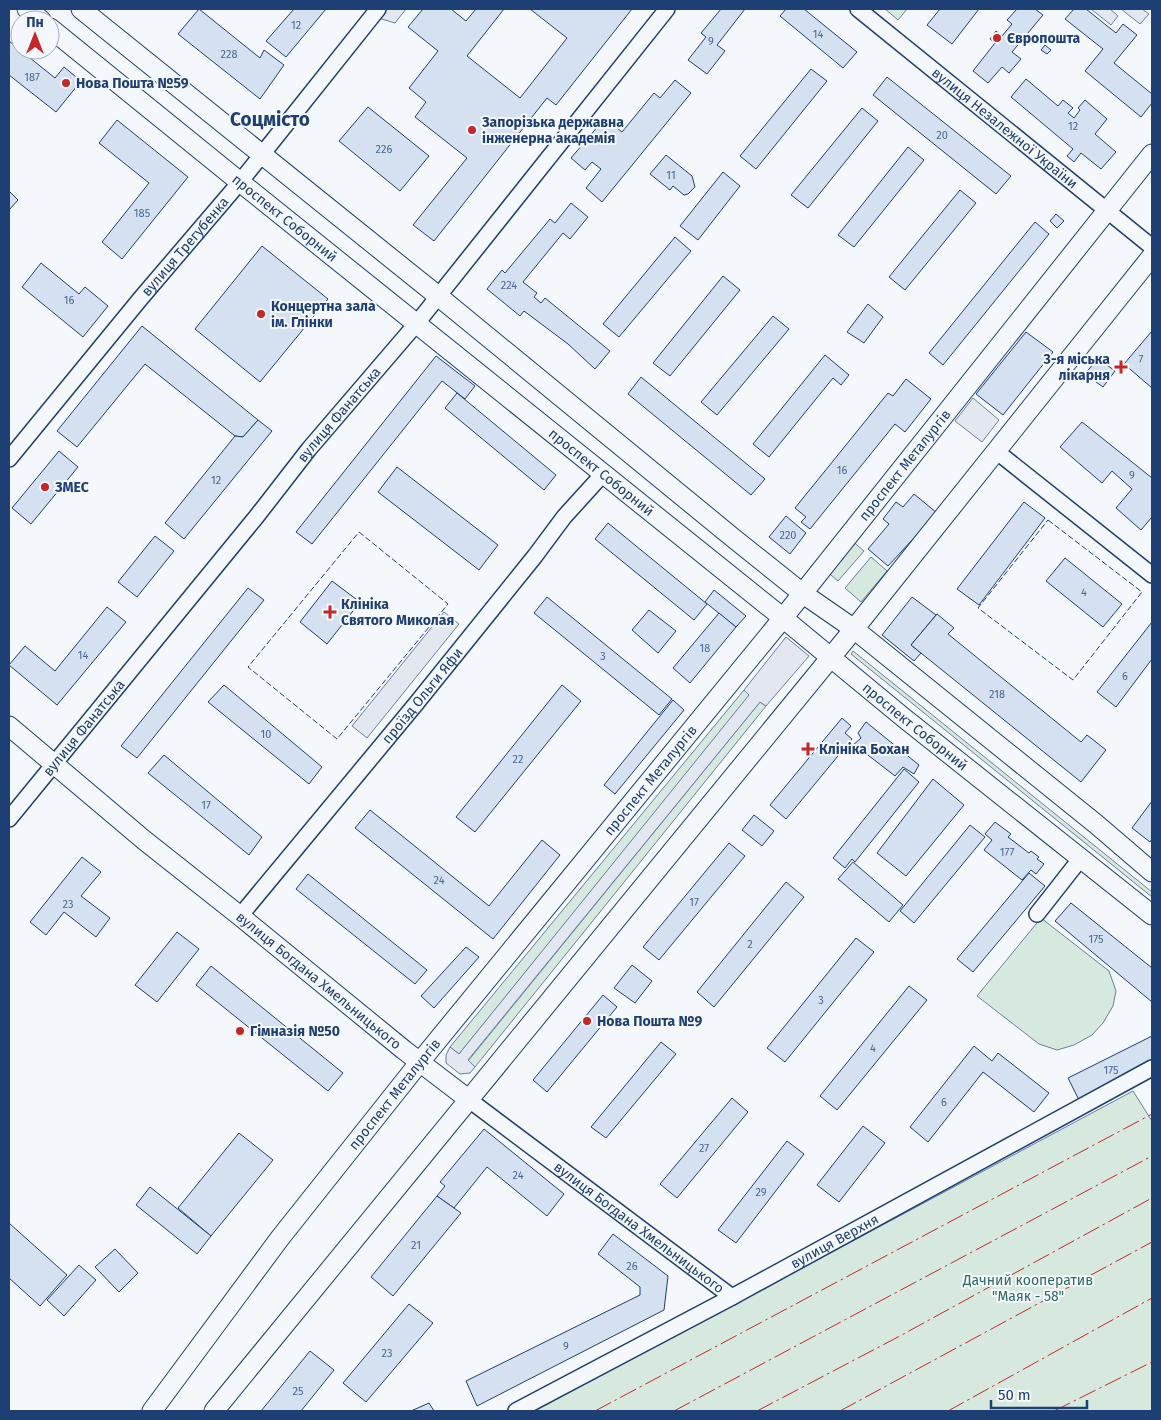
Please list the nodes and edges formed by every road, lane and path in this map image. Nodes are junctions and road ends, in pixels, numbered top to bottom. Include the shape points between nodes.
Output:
1 (81, 9) edge
2 (378, 9) edge
3 (667, 9) edge
4 (858, 9) edge
5 (60, 36) edge
6 (261, 154) junction
7 (1152, 154) edge
8 (240, 182) junction
9 (1107, 210) junction
10 (1152, 247) edge
11 (1152, 256) edge
12 (438, 296) junction
13 (417, 323) junction
14 (996, 451) junction
15 (9, 459) edge
16 (603, 474) junction
17 (1152, 575) edge
18 (802, 594) junction
19 (782, 618) junction
20 (854, 629) junction
21 (829, 658) junction
22 (9, 726) edge
23 (54, 763) junction
24 (9, 819) edge
25 (1081, 858) junction
26 (1152, 872) edge
27 (1037, 914) dead end
28 (1152, 915) edge
29 (240, 916) junction
30 (419, 1062) junction
31 (1152, 1068) edge
32 (468, 1099) junction
33 (732, 1297) junction
34 (152, 1411) edge
35 (214, 1411) edge
36 (516, 1411) edge

1 - 6 main road
2 - 6 street, вулиця Трегубенка
3 - 12 street, вулиця Фанатська
4 - 9 street, вулиця Незалежної України
5 - 8 main road, проспект Соборний
6 - 8 street, вулиця Трегубенка
6 - 12 main road
7 - 9 main road, проспект Металургів
8 - 13 main road, проспект Соборний
8 - 15 street, вулиця Трегубенка
9 - 10 street, вулиця Незалежної України
9 - 18 main road, проспект Металургів
11 - 14 main road
12 - 13 street, вулиця Фанатська
12 - 18 main road
13 - 16 main road, проспект Соборний
13 - 23 street, вулиця Фанатська via 309,449
14 - 17 street
14 - 20 main road
16 - 19 main road, проспект Соборний
16 - 29 street, проїзд Ольги Яфи via 564,517 415,705
18 - 19 main road, проспект Металургів
18 - 20 main road
19 - 21 main road, проспект Соборний
19 - 30 main road, проспект Металургів
20 - 21 main road
20 - 26 main road
21 - 25 main road, проспект Соборний
21 - 32 main road
22 - 23 main road, вулиця Богдана Хмельницького
23 - 24 street, вулиця Фанатська
23 - 29 main road, вулиця Богдана Хмельницького
25 - 27 street
25 - 28 main road, проспект Соборний
29 - 30 main road, вулиця Богдана Хмельницького
30 - 32 main road, вулиця Богдана Хмельницького
30 - 34 main road, проспект Металургів via 280,1238
31 - 33 street, вулиця Верхня
32 - 33 street, вулиця Богдана Хмельницького
32 - 35 main road
33 - 36 street, вулиця Верхня

